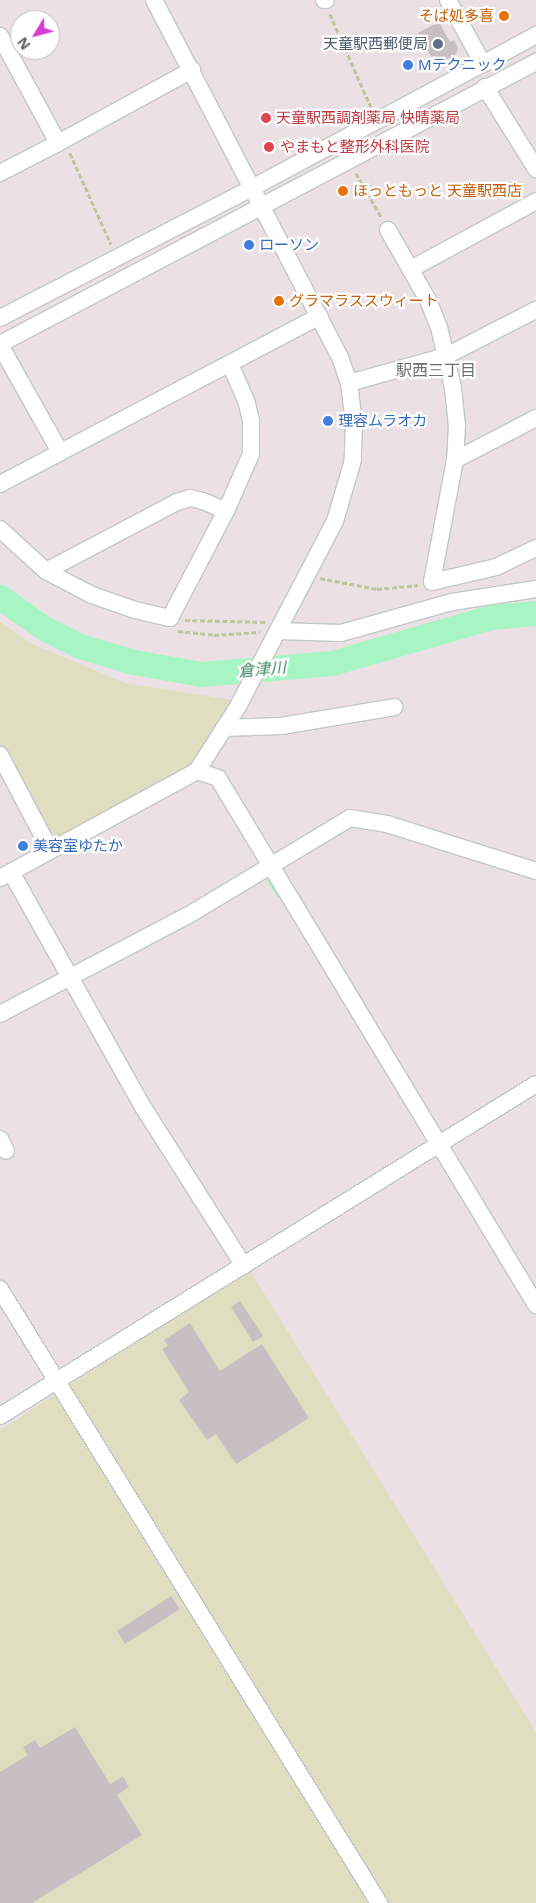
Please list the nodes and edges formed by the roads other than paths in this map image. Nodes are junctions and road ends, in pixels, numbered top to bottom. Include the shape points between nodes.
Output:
1 (154, 0) edge
2 (448, 0) edge
3 (536, 35) edge
4 (0, 36) edge
5 (6, 62) edge
6 (536, 62) edge
7 (483, 64) junction
8 (192, 70) junction
9 (485, 87) junction
10 (61, 141) junction
11 (536, 169) edge
12 (0, 173) edge
13 (252, 188) junction
14 (536, 201) edge
15 (262, 206) junction
16 (388, 230) road end
17 (411, 270) junction
18 (536, 310) edge
19 (320, 316) junction
20 (0, 318) edge
21 (0, 344) edge
22 (446, 356) junction
23 (230, 364) junction
24 (350, 383) junction
25 (536, 418) edge
26 (60, 452) junction
27 (455, 460) junction
28 (0, 484) edge
29 (226, 511) junction
30 (0, 529) edge
31 (536, 548) edge
32 (46, 571) junction
33 (536, 589) edge
34 (279, 631) junction
35 (394, 706) dead end
36 (224, 728) junction
37 (0, 755) edge
38 (197, 772) junction
39 (50, 850) junction
40 (269, 867) junction
41 (536, 871) edge
42 (5, 875) edge
43 (68, 978) junction
44 (0, 1014) edge
45 (536, 1084) edge
46 (437, 1144) junction
47 (244, 1266) junction
48 (0, 1289) edge
49 (536, 1305) edge
50 (57, 1381) junction
51 (0, 1416) edge
52 (379, 1903) edge

1 - 8 street
2 - 7 street
3 - 7 street
4 - 5 street
5 - 10 street
6 - 9 street
7 - 13 street
8 - 10 street
8 - 13 street
9 - 11 street
9 - 15 street
10 - 12 street
13 - 15 street
13 - 20 street
14 - 17 street
15 - 19 street
15 - 21 street
16 - 17 street
17 - 22 street via 439,326
18 - 22 street
19 - 23 street
19 - 24 street
21 - 26 street
22 - 24 street
22 - 27 street via 457,426
23 - 26 street
23 - 29 street via 247,403 252,438 245,472
24 - 34 street via 354,440 348,481 335,521
25 - 27 street
26 - 28 street
27 - 31 street via 432,582 496,568
29 - 32 street via 190,498 177,502
29 - 32 street via 170,618 113,604
30 - 32 street
33 - 34 street via 452,602 341,633
34 - 36 street
35 - 36 street via 281,726
36 - 38 street
37 - 39 street
38 - 39 street
38 - 40 street via 218,778
39 - 42 street
40 - 41 street via 350,818 387,824
40 - 43 street via 187,916
40 - 46 street
42 - 43 street
43 - 44 street
43 - 47 street via 143,1107
45 - 46 street
46 - 47 street
46 - 49 street
47 - 50 street
48 - 50 street
50 - 51 street
50 - 52 street

